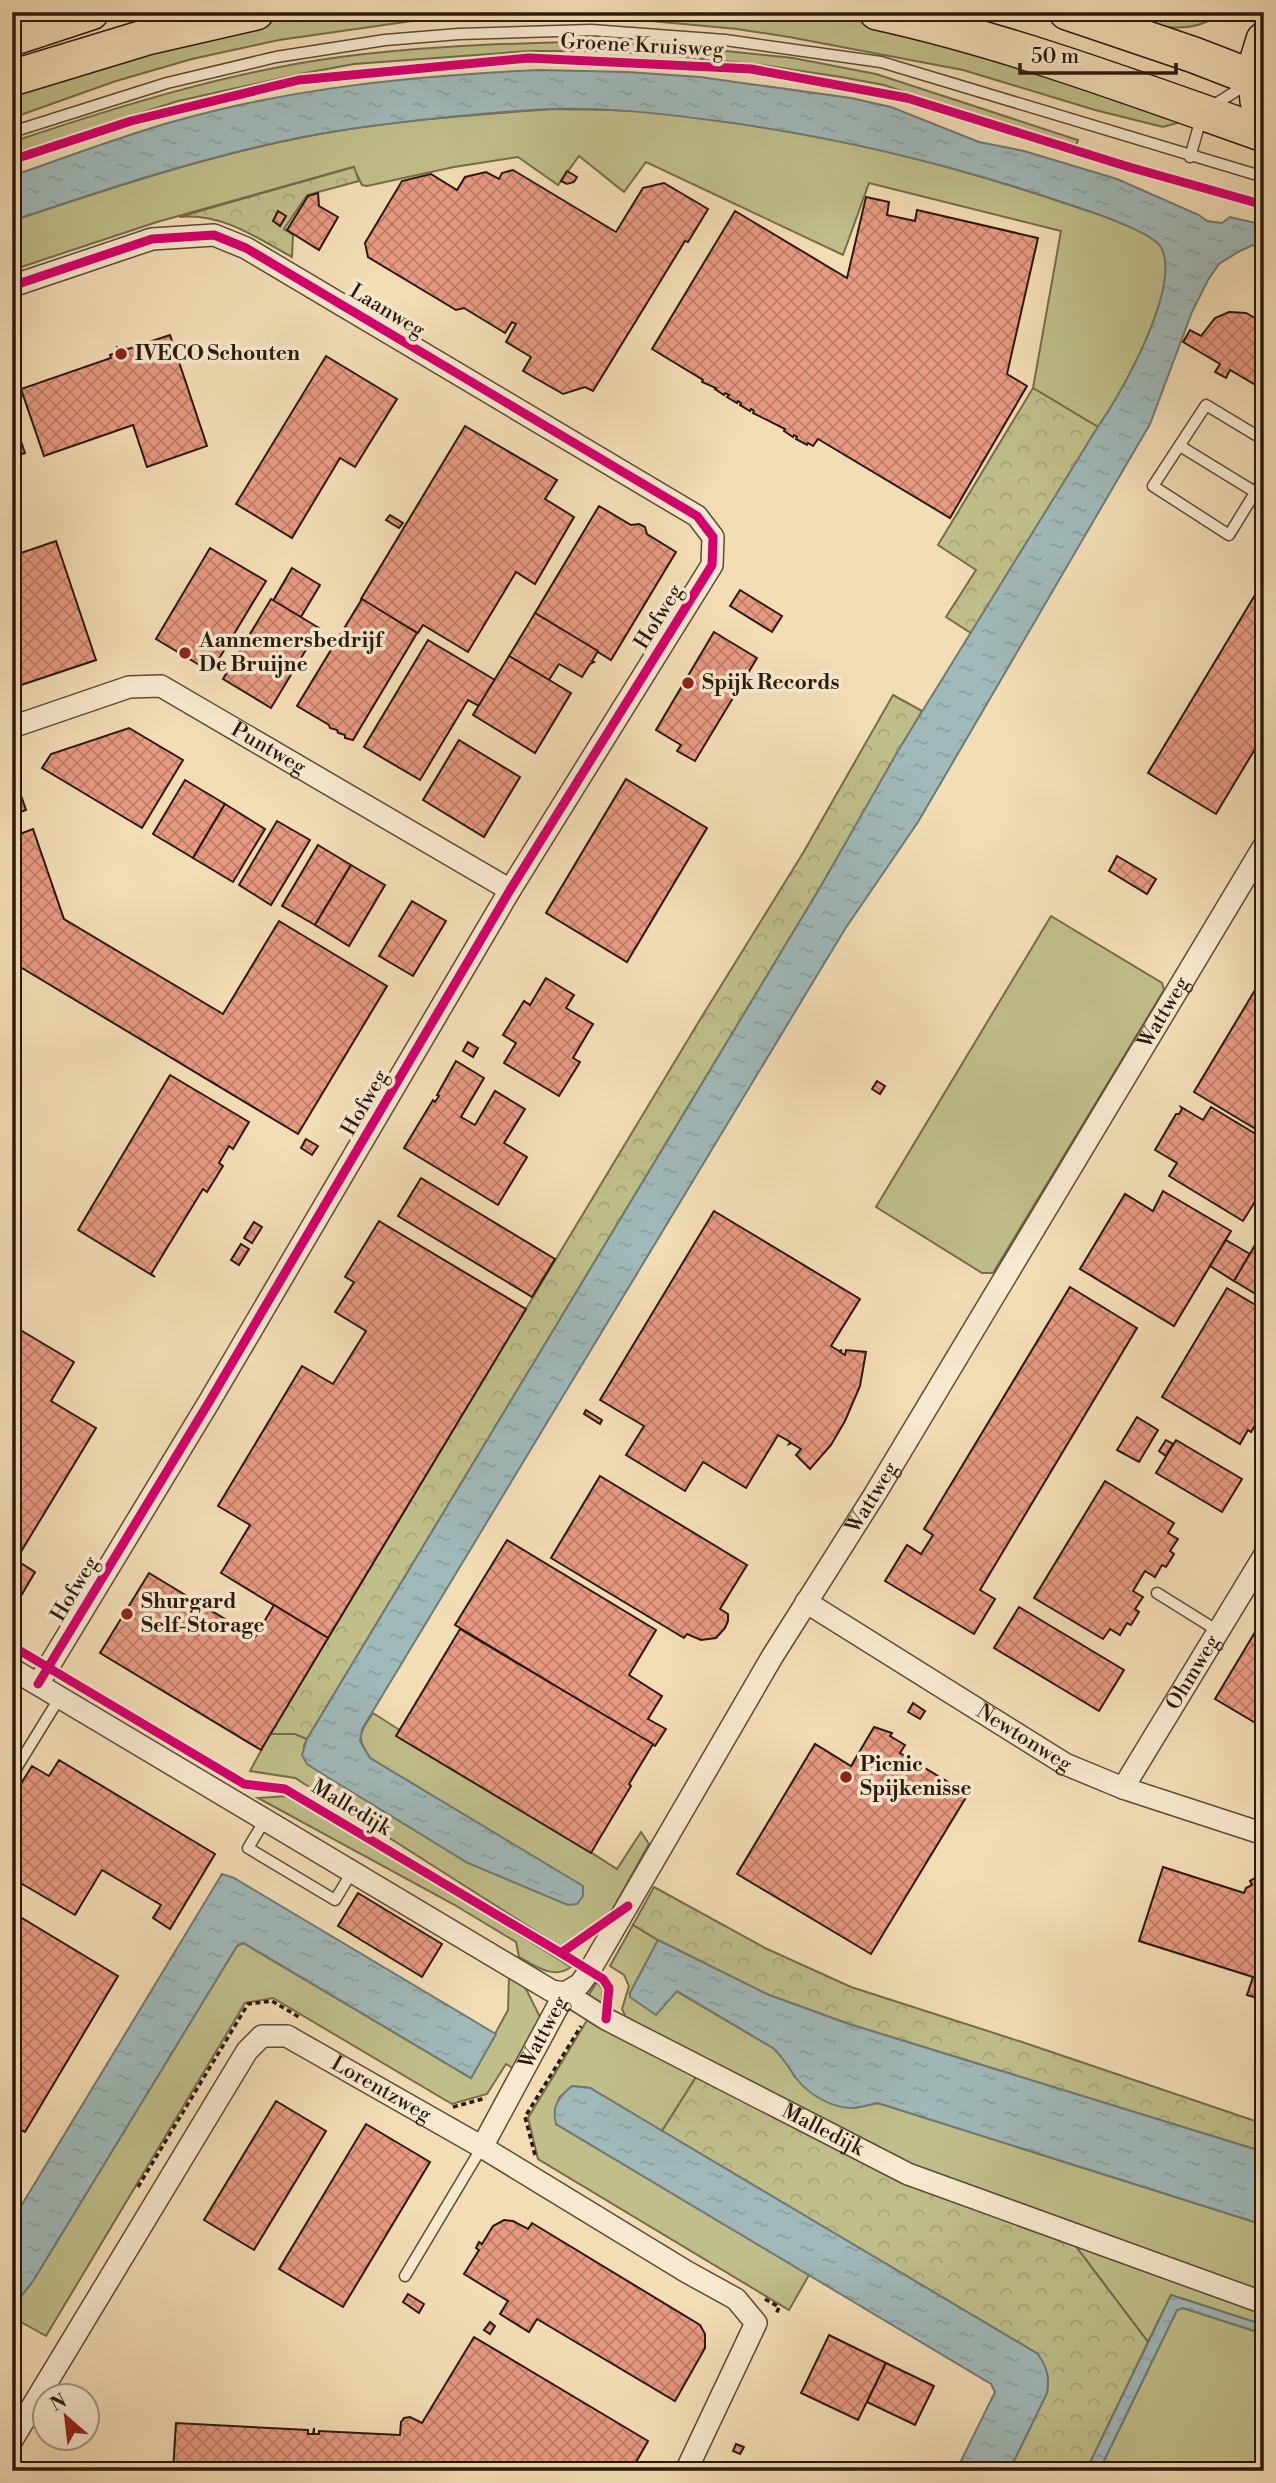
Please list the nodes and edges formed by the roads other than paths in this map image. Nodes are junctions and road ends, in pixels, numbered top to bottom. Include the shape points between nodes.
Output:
1 (91, 12) edge
2 (256, 12) edge
3 (877, 12) edge
4 (1067, 12) edge
5 (12, 38) edge
6 (1264, 40) edge
7 (12, 78) edge
8 (1259, 80) edge
9 (1203, 112) junction
10 (1264, 115) edge
11 (12, 132) edge
12 (1264, 134) edge
13 (1190, 157) junction
14 (1264, 177) edge
15 (12, 286) edge
16 (1264, 440) edge
17 (1180, 446) junction
18 (1264, 478) edge
19 (1255, 492) junction
20 (713, 537) joint
21 (12, 727) edge
22 (1264, 846) edge
23 (510, 890) junction
24 (1264, 1556) edge
25 (1157, 1593) dead end
26 (806, 1602) junction
27 (1218, 1631) junction
28 (12, 1669) edge
29 (38, 1684) junction
30 (60, 1697) junction
31 (12, 1775) edge
32 (1123, 1788) junction
33 (265, 1820) junction
34 (1264, 1834) edge
35 (352, 1872) junction
36 (565, 1993) junction
37 (482, 2147) junction
38 (405, 2276) dead end
39 (1264, 2303) edge
40 (12, 2440) edge
41 (686, 2471) edge

1 - 5 main road
2 - 7 main road via 147,37
3 - 9 main road via 1079,68
4 - 8 main road
6 - 8 main road via 1256,60
8 - 9 lane
8 - 10 main road via 1259,106
9 - 12 main road
9 - 13 lane
11 - 13 lane via 167,83 276,57 385,40 591,30 725,40 881,62
13 - 14 lane
15 - 20 street, Laanweg via 152,239 214,235 246,247 697,516
16 - 17 lane via 1206,405
17 - 19 lane
17 - 19 lane via 1153,486 1228,535
18 - 19 lane
20 - 23 street, Hofweg via 712,565
21 - 23 street, Puntweg via 129,687 161,686
22 - 26 street, Wattweg
23 - 29 street, Hofweg
24 - 27 street, Ohmweg
25 - 27 lane
26 - 32 street, Newtonweg via 1065,1764
26 - 36 street, Wattweg via 590,1970 580,1984
27 - 32 street, Ohmweg
28 - 29 street, Malledijk
29 - 30 street, Malledijk
30 - 31 lane
30 - 33 street, Malledijk
32 - 34 street, Newtonweg
33 - 35 street, Malledijk
33 - 35 lane via 248,1848 335,1900
35 - 36 street, Malledijk via 552,1992
36 - 37 street, Wattweg
36 - 39 street, Malledijk via 618,2025 908,2174
37 - 38 lane
37 - 40 street, Lorentzweg via 287,2036 262,2036 247,2051
37 - 41 street, Lorentzweg via 736,2299 757,2323

